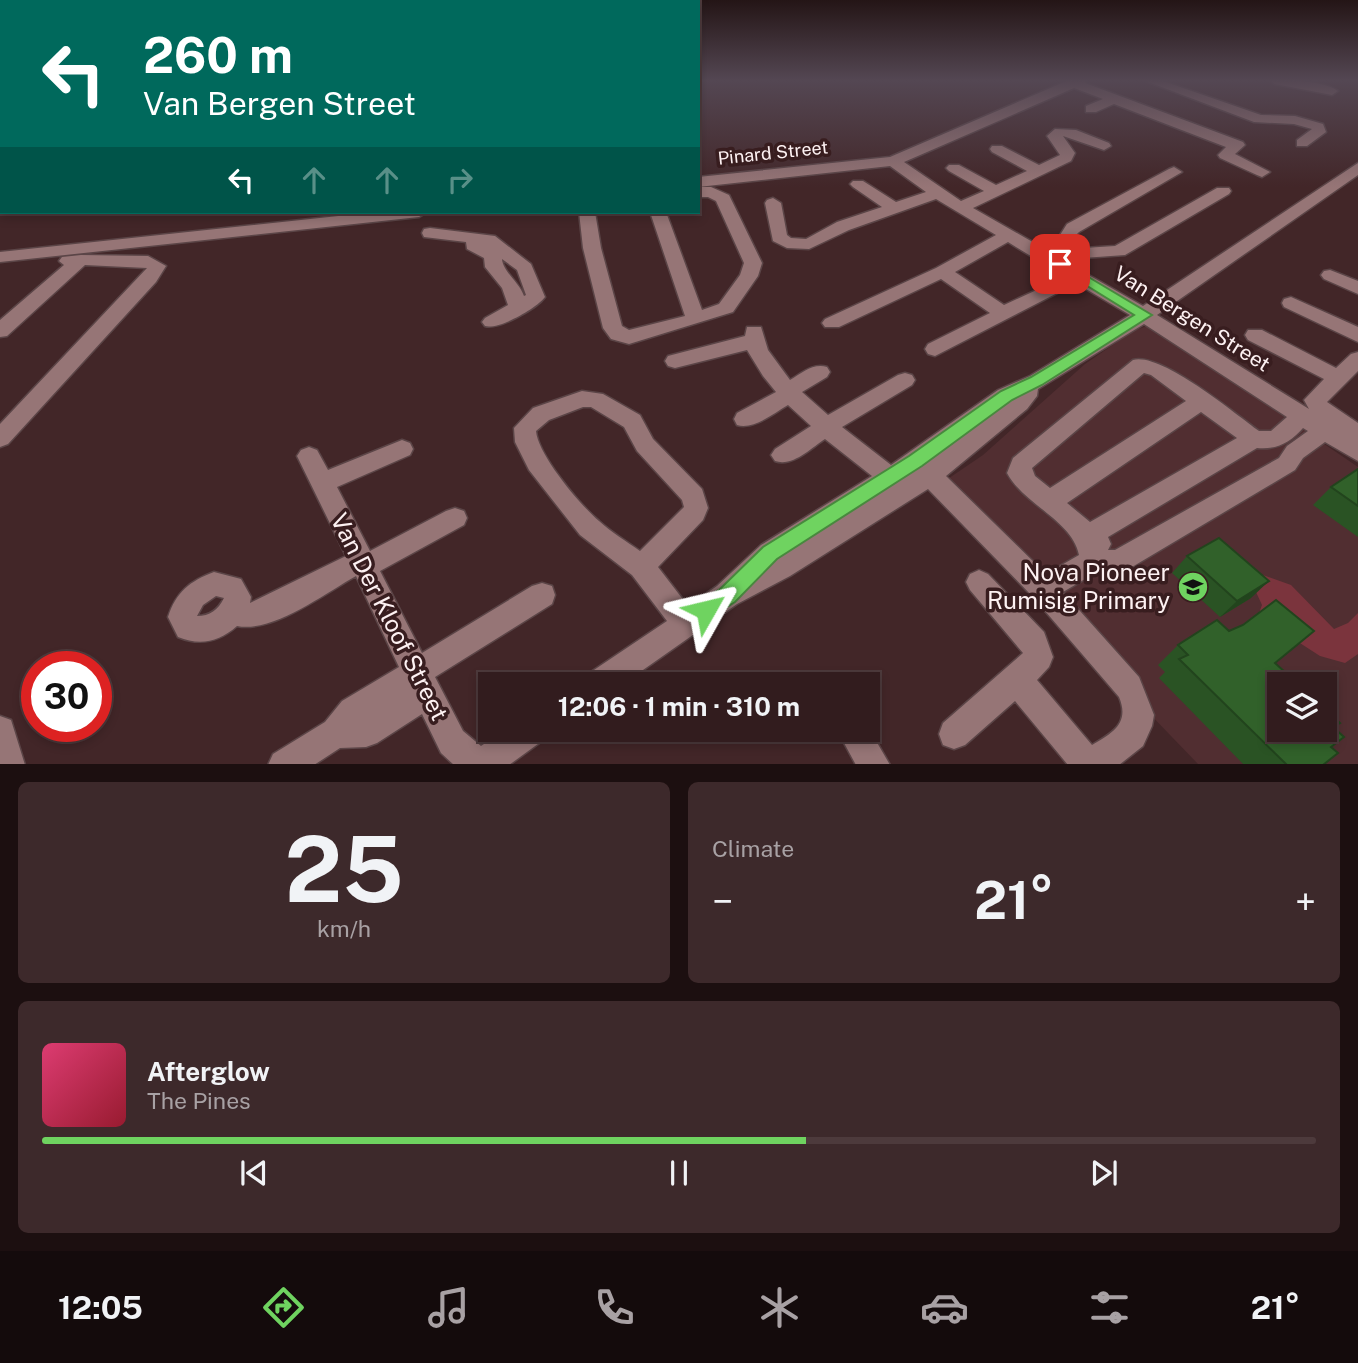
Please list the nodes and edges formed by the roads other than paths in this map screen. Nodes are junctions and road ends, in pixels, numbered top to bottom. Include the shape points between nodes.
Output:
1 (997, 116) edge
2 (1157, 116) edge
3 (1250, 116) edge
4 (1174, 122) junction
5 (1150, 132) dead end
6 (1302, 143) dead end
7 (1104, 146) dead end
8 (997, 149) dead end
9 (893, 161) junction
10 (954, 168) dead end
11 (1358, 168) edge
12 (1039, 171) junction
13 (1174, 172) dead end
14 (1262, 172) dead end
15 (700, 182) edge
16 (858, 184) dead end
17 (996, 191) junction
18 (1223, 191) dead end
19 (700, 192) edge
20 (937, 193) junction
21 (773, 203) dead end
22 (961, 207) junction
23 (895, 208) junction
24 (400, 214) edge
25 (431, 214) edge
26 (587, 214) edge
27 (659, 214) edge
28 (1009, 235) junction
29 (1079, 253) junction
30 (0, 257) edge
31 (81, 260) junction
32 (0, 268) edge
33 (942, 272) junction
34 (1063, 273) junction
35 (1330, 275) dead end
36 (1358, 288) edge
37 (1291, 303) dead end
38 (1004, 314) junction
39 (1144, 315) junction
40 (696, 318) junction
41 (492, 323) dead end
42 (832, 323) dead end
43 (0, 331) edge
44 (1255, 335) dead end
45 (1358, 335) edge
46 (935, 349) dead end
47 (675, 361) dead end
48 (1351, 369) edge
49 (820, 372) dead end
50 (905, 380) dead end
51 (789, 392) junction
52 (1201, 402) junction
53 (1302, 415) junction
54 (745, 419) dead end
55 (828, 426) junction
56 (1325, 430) junction
57 (1358, 434) edge
58 (0, 438) edge
59 (1254, 439) junction
60 (402, 449) dead end
61 (1358, 452) edge
62 (783, 454) dead end
63 (309, 456) dead end
64 (923, 468) junction
65 (322, 483) junction
66 (899, 484) junction
67 (1050, 501) junction
68 (455, 518) dead end
69 (1100, 553) junction
70 (362, 564) junction
71 (641, 567) junction
72 (979, 582) dead end
73 (1042, 589) junction
74 (542, 596) dead end
75 (232, 613) dead end
76 (685, 625) junction
77 (616, 672) edge
78 (1017, 680) junction
79 (423, 684) junction
80 (0, 731) edge
81 (954, 734) dead end
82 (514, 742) edge
83 (860, 742) edge
84 (9, 764) edge
85 (286, 764) edge
86 (482, 764) edge
87 (873, 764) edge
88 (1088, 764) edge
89 (1091, 764) edge

1 - 9 street, Pinard Street
2 - 4 street
3 - 6 street via 1318,127 1319,132
4 - 5 street
4 - 14 street via 1241,143 1226,155
7 - 12 street via 1060,132 1054,136 1068,153 1066,158
8 - 12 street
9 - 15 street, Pinard Street
9 - 20 street, Van Bergen Street
10 - 17 street
11 - 39 street
12 - 17 street
13 - 29 street via 1073,228 1068,234
16 - 23 street
17 - 22 street
18 - 29 street via 1119,251
19 - 40 street via 723,198 753,263 726,308
20 - 22 street, Van Bergen Street
20 - 23 street
21 - 23 street via 779,237 802,245
22 - 28 street, Van Bergen Street
24 - 30 street
25 - 41 street via 433,242 475,245 525,268 535,299
26 - 40 street via 615,331 629,337
27 - 40 street
28 - 33 street
28 - 34 street, Van Bergen Street
29 - 34 street
31 - 32 street
31 - 43 street
31 - 58 street via 148,261 156,267
33 - 38 street
33 - 42 street
34 - 38 street
34 - 39 street, Van Bergen Street
35 - 36 street
37 - 45 street
38 - 46 street
39 - 53 street, Van Bergen Street
39 - 64 street via 1037,381 1019,403
44 - 48 street
47 - 51 street via 753,337 762,364
48 - 57 street via 1315,400
49 - 51 street
50 - 55 street
51 - 54 street
51 - 55 street
52 - 59 street
52 - 67 street
52 - 67 street via 1158,370 1140,365 1021,464 1019,473
53 - 56 street, Van Bergen Street
53 - 59 street via 1280,438
55 - 62 street
55 - 66 street
56 - 61 street, Van Bergen Street
56 - 69 street via 1295,452 1287,464
59 - 69 street
60 - 65 street
63 - 65 street, Van Der Kloof Street
64 - 66 street
64 - 73 street
65 - 70 street, Van Der Kloof Street
66 - 76 street via 781,568 727,595
67 - 69 street
68 - 70 street
69 - 73 street
70 - 75 street via 265,612 250,616
70 - 79 street, Van Der Kloof Street
71 - 71 street via 589,528 537,464 524,435 534,419 582,399 595,400 628,417 645,445 693,496 694,513
71 - 76 street
72 - 78 street via 1038,649 1036,663
73 - 89 street via 1137,701 1139,725 1132,737
74 - 79 street
76 - 77 street
78 - 81 street
78 - 88 street
79 - 85 street via 366,732 337,733
79 - 86 street, Van Der Kloof Street via 452,742
80 - 84 street
82 - 86 street
83 - 87 street

